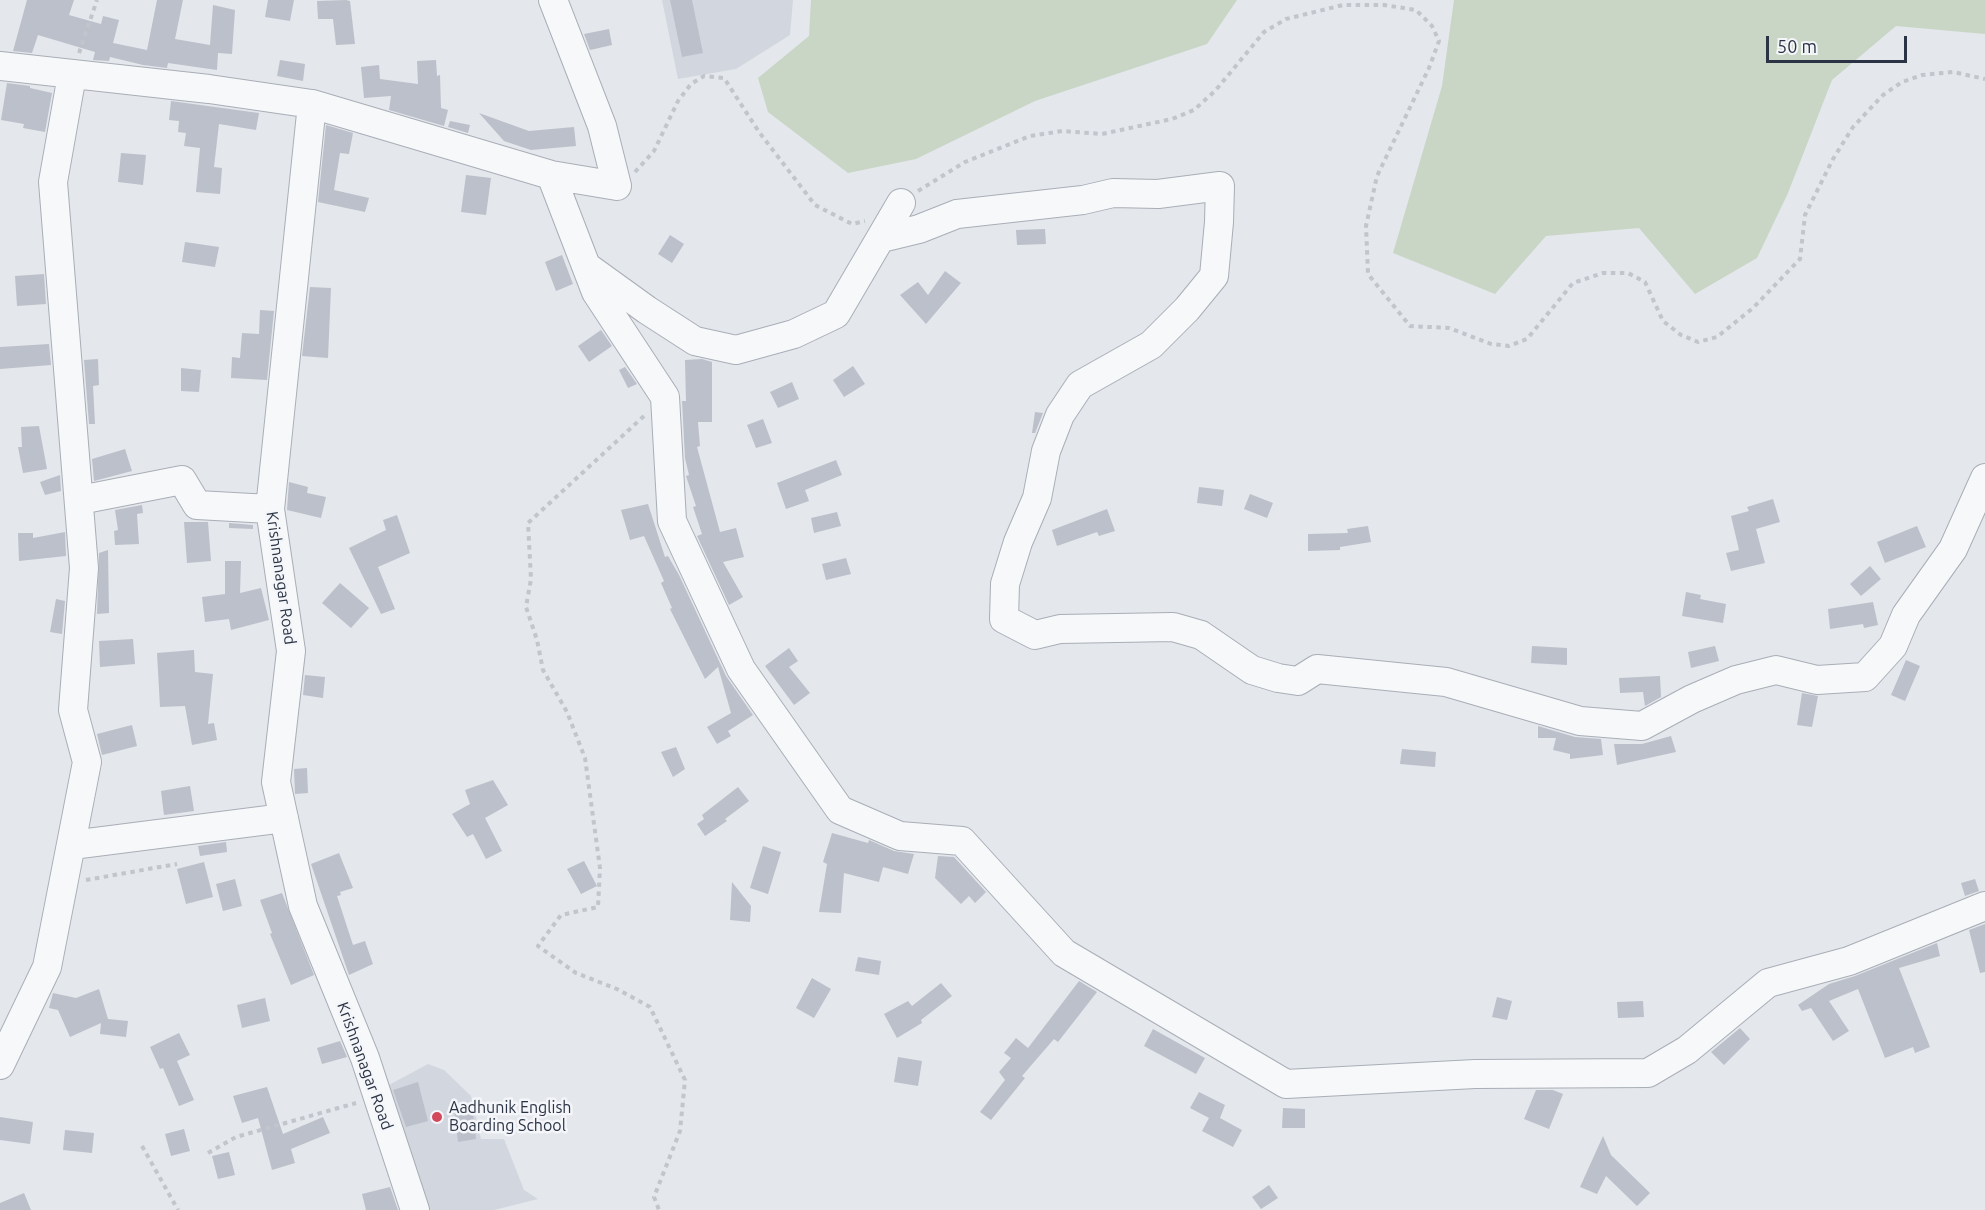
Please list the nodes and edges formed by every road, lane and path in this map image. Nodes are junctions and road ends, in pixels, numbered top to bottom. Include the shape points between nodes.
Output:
1 (97, 0) edge
2 (553, 0) edge
3 (0, 66) edge
4 (72, 75) junction
5 (1985, 79) edge
6 (312, 104) junction
7 (551, 175) junction
8 (617, 186) junction
9 (901, 203) joint
10 (876, 229) junction
11 (586, 266) junction
12 (665, 397) junction
13 (1985, 478) edge
14 (80, 500) junction
15 (270, 509) junction
16 (284, 818) junction
17 (72, 845) junction
18 (177, 864) dead end
19 (65, 883) junction
20 (1985, 906) edge
21 (0, 1065) edge
22 (376, 1096) junction
23 (142, 1146) dead end
24 (208, 1153) dead end
25 (178, 1210) edge
26 (415, 1210) edge
27 (659, 1210) edge

1 - 4 path
2 - 8 street via 602,126
3 - 4 street
4 - 6 street
4 - 14 street via 53,182
5 - 9 path via 1953,72 1922,75 1883,95 1853,127 1833,159 1805,215 1800,259 1726,330 1698,342 1663,321 1645,282 1628,273 1603,273 1573,283 1527,339 1509,346 1491,344 1449,328 1410,326 1368,274 1366,226 1377,176 1439,41 1432,26 1416,10 1344,5 1286,19 1264,32 1194,110 1172,119 1102,134 1062,131 1030,136 965,162
6 - 7 street
6 - 15 street, Krishnanagar Road
7 - 8 street
7 - 11 street
8 - 10 path via 643,166 654,151 678,101 691,84 704,76 724,78 814,205 852,224
9 - 10 street
10 - 11 street via 836,314 794,334 736,350 696,341
10 - 13 street via 920,229 957,214 1113,193 1158,194 1220,186 1214,276 1151,345 1080,385 1060,415 1046,451 1037,498 1005,584 1004,619 1035,636 1060,629 1173,627 1201,635 1252,670 1278,678 1298,681 1317,669 1446,682 1580,721 1642,726 1736,680 1776,669 1817,680 1865,677 1893,646 1906,615 1953,549
11 - 12 street via 596,292
12 - 20 street via 672,520 741,669 840,810 900,836 962,841 1064,953 1286,1084 1475,1074 1648,1072 1688,1050 1768,983 1849,962
12 - 27 path via 528,523 531,579 526,607 543,670 567,712 585,758 600,868 598,907 561,915 538,946 576,973 650,1007 685,1080 680,1131 654,1197
14 - 15 street via 182,480 197,505
14 - 17 street via 84,568 73,710 87,762
15 - 16 street, Krishnanagar Road via 291,651 276,782
16 - 17 street
16 - 22 street, Krishnanagar Road via 303,906 365,1058
17 - 19 street
18 - 19 path
19 - 21 street via 47,967
22 - 24 path via 236,1137
22 - 26 street, Krishnanagar Road
23 - 25 path

